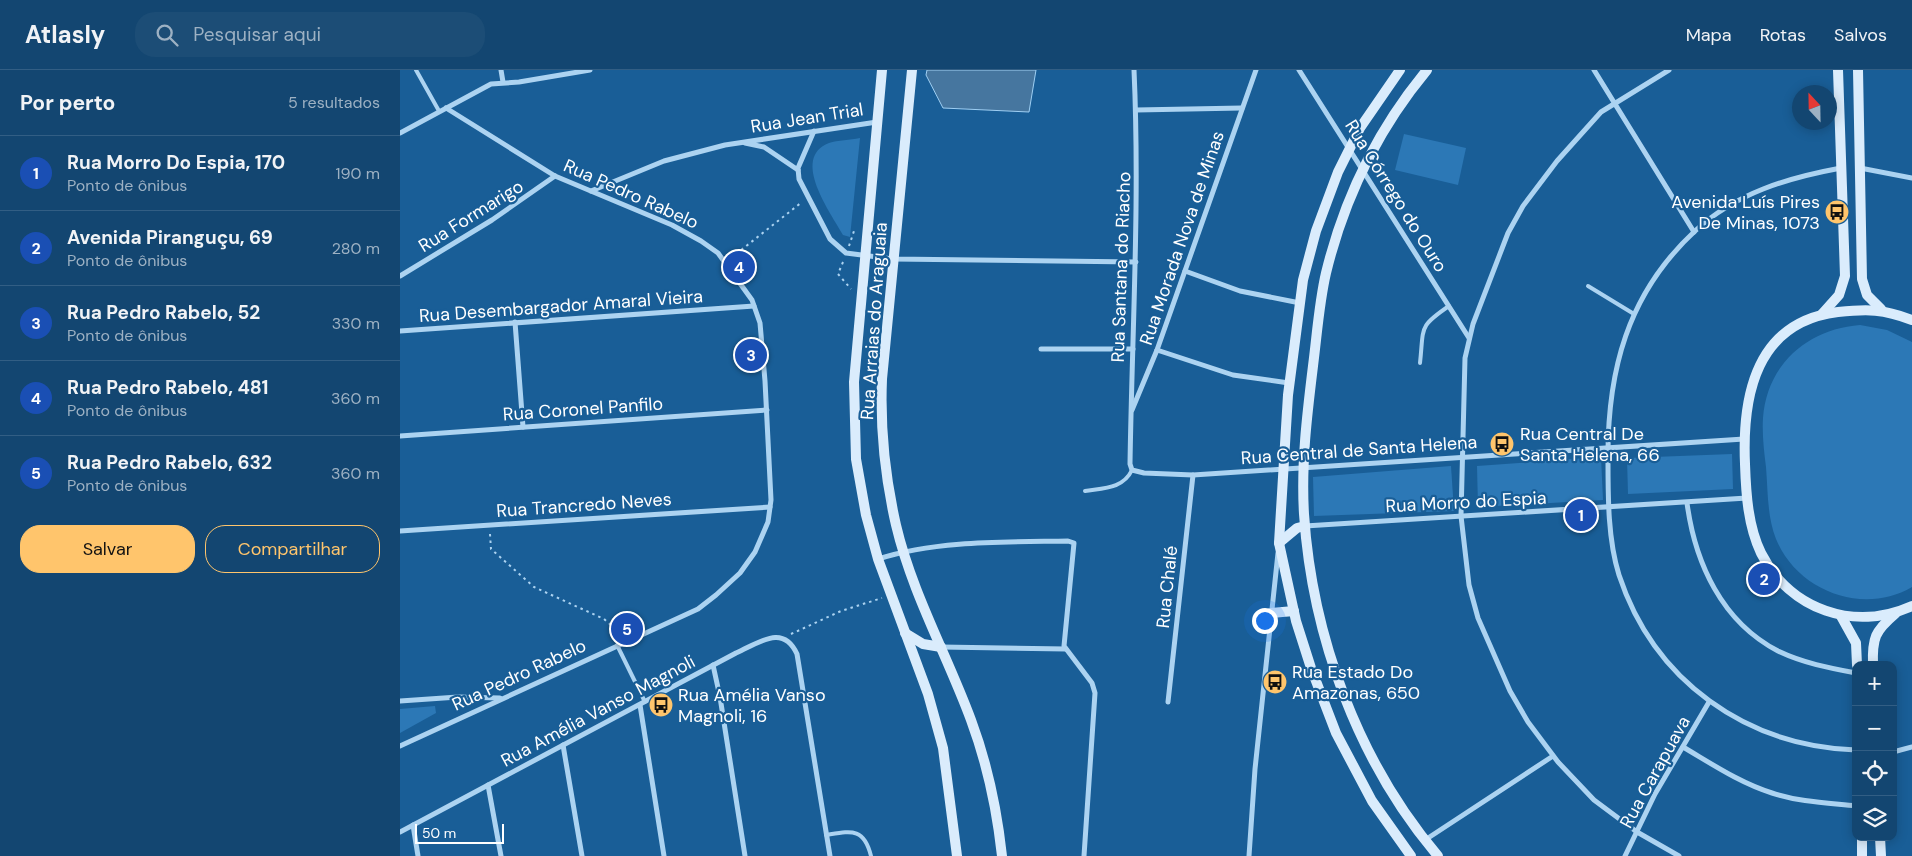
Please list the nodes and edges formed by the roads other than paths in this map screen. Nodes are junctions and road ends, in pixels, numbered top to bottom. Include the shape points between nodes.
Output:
1 (416, 70) edge
2 (501, 70) edge
3 (590, 70) edge
4 (882, 70) edge
5 (912, 70) edge
6 (1134, 70) edge
7 (1256, 70) edge
8 (1298, 70) edge
9 (1400, 70) edge
10 (1427, 70) edge
11 (1594, 70) edge
12 (1669, 70) edge
13 (1838, 70) edge
14 (1858, 70) edge
15 (503, 82) junction
16 (1615, 102) junction
17 (446, 108) junction
18 (1242, 108) junction
19 (1136, 110) junction
20 (439, 111) junction
21 (877, 122) junction
22 (814, 131) junction
23 (400, 133) edge
24 (742, 142) junction
25 (1350, 149) junction
26 (1840, 168) junction
27 (1860, 168) junction
28 (798, 170) junction
29 (1363, 170) junction
30 (555, 176) junction
31 (1912, 178) edge
32 (591, 191) junction
33 (1694, 232) junction
34 (865, 258) junction
35 (893, 259) junction
36 (1136, 262) junction
37 (1184, 272) junction
38 (400, 276) edge
39 (1588, 286) dead end
40 (1300, 303) junction
41 (754, 306) junction
42 (1449, 306) junction
43 (1881, 310) junction
44 (1634, 314) junction
45 (1822, 314) junction
46 (1912, 320) edge
47 (515, 322) junction
48 (400, 331) edge
49 (1469, 338) junction
50 (1041, 349) dead end
51 (1133, 349) junction
52 (1157, 350) junction
53 (1420, 362) dead end
54 (1290, 384) junction
55 (767, 410) junction
56 (1131, 414) junction
57 (523, 428) junction
58 (400, 436) edge
59 (1744, 439) junction
60 (1608, 446) junction
61 (1461, 456) junction
62 (1131, 467) junction
63 (1303, 467) junction
64 (1282, 469) junction
65 (1193, 475) junction
66 (1084, 491) dead end
67 (1748, 498) junction
68 (1687, 503) junction
69 (770, 507) junction
70 (1609, 508) junction
71 (1461, 516) junction
72 (1305, 526) junction
73 (400, 531) edge
74 (1279, 543) junction
75 (904, 550) junction
76 (878, 560) junction
77 (1912, 606) edge
78 (1294, 611) junction
79 (1271, 613) junction
80 (1896, 613) junction
81 (1841, 616) junction
82 (905, 633) junction
83 (618, 645) junction
84 (941, 647) junction
85 (1066, 649) junction
86 (1857, 661) edge
87 (1873, 661) edge
88 (713, 665) junction
89 (1852, 672) edge
90 (501, 698) junction
91 (400, 701) edge
92 (645, 702) junction
93 (1168, 702) dead end
94 (1709, 702) junction
95 (640, 705) junction
96 (564, 744) junction
97 (400, 746) edge
98 (1683, 747) junction
99 (1912, 747) edge
100 (1852, 750) edge
101 (1897, 751) edge
102 (1553, 756) junction
103 (488, 785) junction
104 (1852, 806) edge
105 (413, 825) junction
106 (400, 832) edge
107 (1637, 832) junction
108 (826, 834) junction
109 (1425, 840) junction
110 (1862, 841) edge
111 (1880, 841) edge
112 (418, 856) edge
113 (501, 856) edge
114 (582, 856) edge
115 (664, 856) edge
116 (745, 856) edge
117 (830, 856) edge
118 (871, 856) edge
119 (957, 856) edge
120 (1002, 856) edge
121 (1084, 856) edge
122 (1249, 856) edge
123 (1411, 856) edge
124 (1438, 856) edge
125 (1625, 856) edge
126 (1679, 856) edge
127 (1862, 856) edge
128 (1880, 856) edge

1 - 20 lane
2 - 15 street
3 - 15 street
4 - 21 main road, Rua Arraias do Araguaia
5 - 35 main road, Rua Arraias do Araguaia
6 - 19 street, Rua Santana do Riacho
7 - 18 street, Rua Morada Nova de Minas
8 - 25 street, Rua Córrego do Ouro
9 - 25 main road via 1382,93
10 - 29 main road via 1397,108
11 - 16 street
12 - 16 street
13 - 26 main road
14 - 27 main road
15 - 17 street via 490,84
16 - 33 street
16 - 49 street via 1601,112 1557,161 1524,206 1508,233
17 - 20 street
17 - 30 street, Rua Pedro Rabelo
18 - 19 street
18 - 37 street, Rua Morada Nova de Minas
19 - 36 street, Rua Santana do Riacho
20 - 23 street
21 - 22 street, Rua Jean Trial
21 - 34 main road, Rua Arraias do Araguaia
22 - 24 street, Rua Jean Trial
22 - 28 street
24 - 28 street via 764,147
24 - 32 street, Rua Jean Trial via 664,161
25 - 29 street, Rua Córrego do Ouro
25 - 40 main road via 1316,231
26 - 33 street via 1783,180 1749,194
26 - 45 main road via 1845,276 1839,295
27 - 31 street
27 - 43 main road via 1862,279 1867,295
28 - 34 street via 807,198 830,238 846,253
29 - 42 street, Rua Córrego do Ouro
29 - 63 main road via 1341,223 1325,276
30 - 32 street, Rua Pedro Rabelo
30 - 38 street, Rua Formarigo via 507,211
32 - 41 street, Rua Pedro Rabelo via 672,225 701,241 718,253
33 - 44 street via 1659,270
34 - 35 street
34 - 76 main road, Rua Arraias do Araguaia via 853,411 856,459
35 - 36 street
35 - 75 main road, Rua Arraias do Araguaia via 881,410 884,457
36 - 51 street, Rua Santana do Riacho
37 - 40 street via 1240,292
37 - 52 street, Rua Morada Nova de Minas
39 - 44 lane
40 - 54 main road
41 - 47 street, Rua Desembargador Amaral Vieira
41 - 55 street, Rua Pedro Rabelo via 760,323
42 - 49 street, Rua Córrego do Ouro
42 - 53 lane via 1424,326
43 - 45 main road
43 - 46 main road
44 - 60 street via 1616,365 1608,417
45 - 59 main road via 1784,334 1759,367 1748,395
47 - 48 street, Rua Desembargador Amaral Vieira
47 - 57 street
49 - 61 street via 1465,358
50 - 51 street
51 - 56 street, Rua Santana do Riacho
52 - 54 street via 1233,375
52 - 56 street, Rua Morada Nova de Minas
54 - 64 main road
55 - 57 street, Rua Coronel Panfilo
55 - 69 street, Rua Pedro Rabelo
56 - 62 street, Rua Santana do Riacho
57 - 58 street, Rua Coronel Panfilo
59 - 60 street, Rua Central de Santa Helena
59 - 67 main road
60 - 61 street, Rua Central de Santa Helena
60 - 70 street
61 - 63 street, Rua Central de Santa Helena
61 - 71 street
62 - 65 street, Rua Central de Santa Helena via 1144,473
62 - 66 lane via 1128,479 1122,483
63 - 64 street, Rua Central de Santa Helena
63 - 72 main road
64 - 65 street, Rua Central de Santa Helena
64 - 74 main road
65 - 93 street, Rua Chalé
67 - 68 street, Rua Morro do Espia
67 - 81 main road via 1750,519 1761,552 1777,578 1797,597
68 - 70 street, Rua Morro do Espia
68 - 89 street via 1693,538 1704,571 1735,617 1778,651 1805,662
69 - 73 street, Rua Trancredo Neves
69 - 83 street, Rua Pedro Rabelo via 768,522 754,552 740,573 716,595 698,609
70 - 71 street, Rua Morro do Espia
70 - 94 street via 1619,574 1634,611 1662,656
71 - 72 street, Rua Morro do Espia
71 - 102 street via 1469,585 1478,618 1510,691
72 - 74 main road via 1297,528
72 - 109 main road via 1316,609 1338,679 1356,725 1386,782
74 - 78 main road
74 - 79 street
75 - 76 street
75 - 84 main road, Rua Arraias do Araguaia
75 - 85 street via 994,543 1073,542 1064,637
76 - 82 main road, Rua Arraias do Araguaia
77 - 80 main road
78 - 79 main road
78 - 123 main road via 1336,733 1372,801
79 - 122 street
80 - 81 main road via 1860,618
80 - 87 main road via 1876,633
81 - 86 main road via 1856,644
82 - 84 main road via 923,644
82 - 119 main road, Rua Arraias do Araguaia via 928,694 943,748
83 - 90 street, Rua Pedro Rabelo
83 - 92 lane
84 - 85 street
84 - 120 main road, Rua Arraias do Araguaia via 972,721 986,771
85 - 121 street via 1095,688
88 - 92 street, Rua Amélia Vanso Magnoli
88 - 108 street, Rua Amélia Vanso Magnoli via 774,636 785,637 792,644 797,654
88 - 116 street
90 - 91 street
90 - 97 street, Rua Pedro Rabelo
92 - 95 street, Rua Amélia Vanso Magnoli
94 - 98 street, Rua Carapuava
94 - 100 street via 1770,734 1798,743
95 - 96 street, Rua Amélia Vanso Magnoli
95 - 115 street
96 - 103 street, Rua Amélia Vanso Magnoli
96 - 114 street
98 - 104 street via 1742,781 1772,793
98 - 107 street, Rua Carapuava
99 - 101 street
102 - 107 street via 1594,800
102 - 109 street
103 - 105 street, Rua Amélia Vanso Magnoli
103 - 113 street
105 - 106 street, Rua Amélia Vanso Magnoli
105 - 112 street
107 - 125 street, Rua Carapuava
107 - 126 street
108 - 117 street
108 - 118 lane via 856,833 864,837
109 - 124 main road
110 - 127 main road
111 - 128 main road

